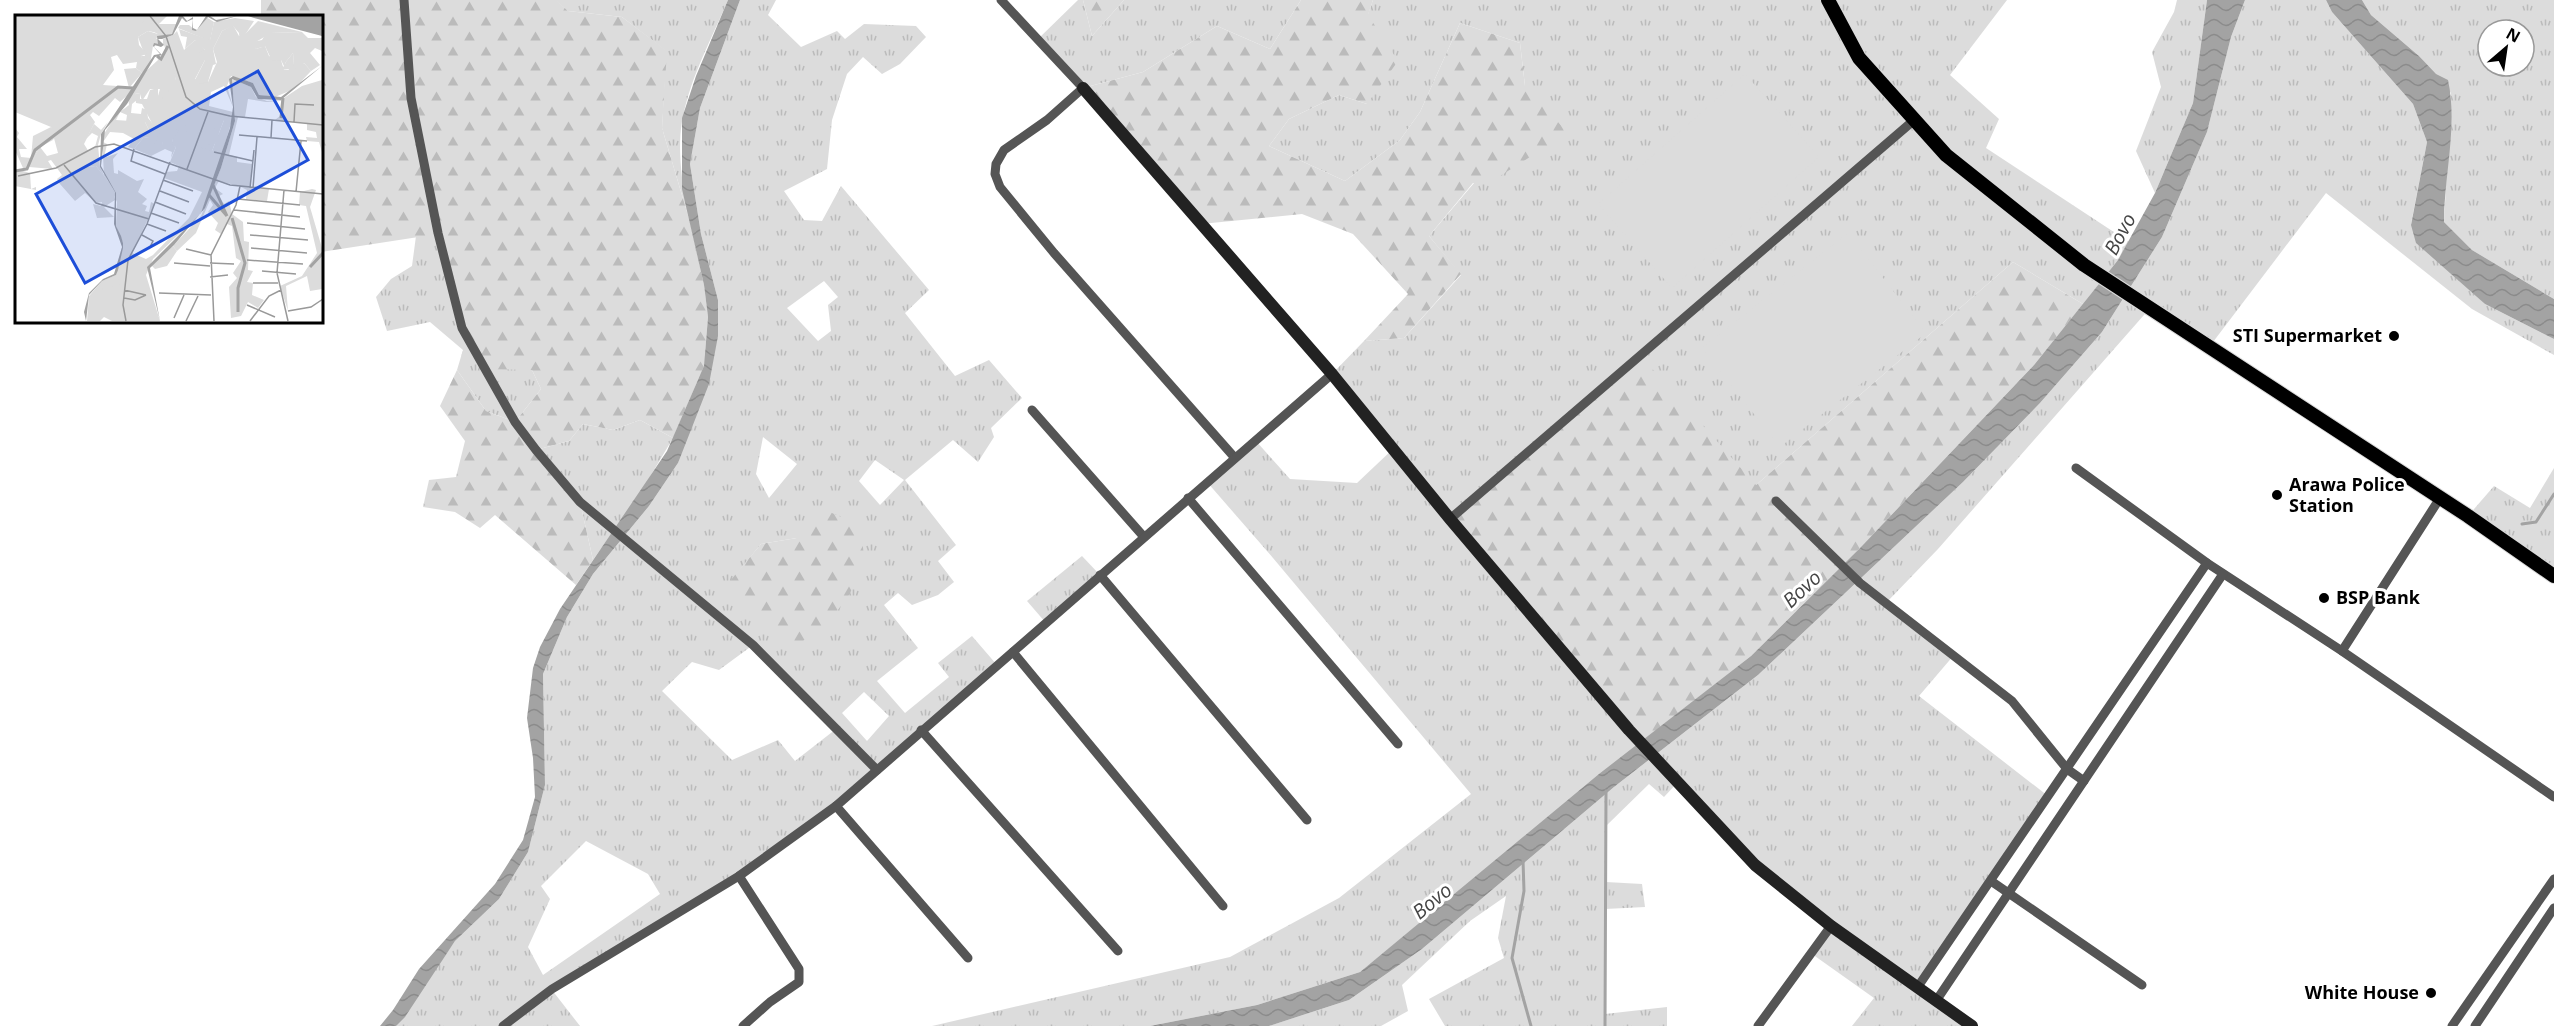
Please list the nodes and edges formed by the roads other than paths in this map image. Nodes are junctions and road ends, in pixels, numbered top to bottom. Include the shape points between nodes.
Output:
1 (404, 0) edge
2 (1001, 0) edge
3 (1828, 0) edge
4 (1083, 88) junction
5 (1913, 121) junction
6 (1332, 374) junction
7 (1032, 410) dead end
8 (1235, 458) junction
9 (2076, 468) dead end
10 (1188, 498) junction
11 (2440, 498) junction
12 (1776, 501) dead end
13 (1449, 519) junction
14 (1144, 537) junction
15 (2207, 562) junction
16 (2223, 574) junction
17 (1100, 575) junction
18 (2554, 576) edge
19 (2342, 651) junction
20 (1013, 652) junction
21 (921, 730) junction
22 (1398, 744) dead end
23 (2067, 769) junction
24 (876, 770) junction
25 (2084, 782) junction
26 (2554, 797) edge
27 (836, 806) junction
28 (1307, 820) dead end
29 (739, 876) junction
30 (2554, 879) edge
31 (1991, 881) junction
32 (2008, 894) junction
33 (1223, 906) dead end
34 (2554, 909) edge
35 (1831, 926) junction
36 (1118, 951) dead end
37 (968, 958) dead end
38 (2142, 986) dead end
39 (1917, 988) junction
40 (1936, 1001) junction
41 (503, 1026) edge
42 (743, 1026) edge
43 (1758, 1026) edge
44 (1972, 1026) edge
45 (2452, 1026) edge
46 (2475, 1026) edge

1 - 24 street via 411,98 438,233 462,328 489,378 536,450 580,501 753,645
2 - 4 street
3 - 5 main road via 1859,58
4 - 6 street
4 - 8 street via 1004,150 995,174 1010,200 1039,235
5 - 11 main road via 1946,155 2084,265
5 - 13 street
6 - 8 street
6 - 13 street
7 - 14 street
8 - 10 street
9 - 15 street
10 - 14 street
10 - 22 street
11 - 18 main road
11 - 19 street
12 - 23 street via 1860,583 2012,701
13 - 35 street via 1629,730 1755,865
14 - 17 street
15 - 16 street
15 - 23 street
16 - 19 street
16 - 25 street
17 - 20 street
17 - 28 street
19 - 26 street
20 - 21 street
20 - 33 street
21 - 24 street
21 - 36 street
23 - 25 street
23 - 31 street
24 - 27 street
25 - 32 street
27 - 29 street
27 - 37 street
29 - 41 street via 552,989
29 - 42 street via 799,969 799,982
30 - 45 street
31 - 32 street
31 - 39 street
32 - 38 street
32 - 40 street
34 - 46 street
35 - 39 street
35 - 43 street
39 - 40 street
40 - 44 street

